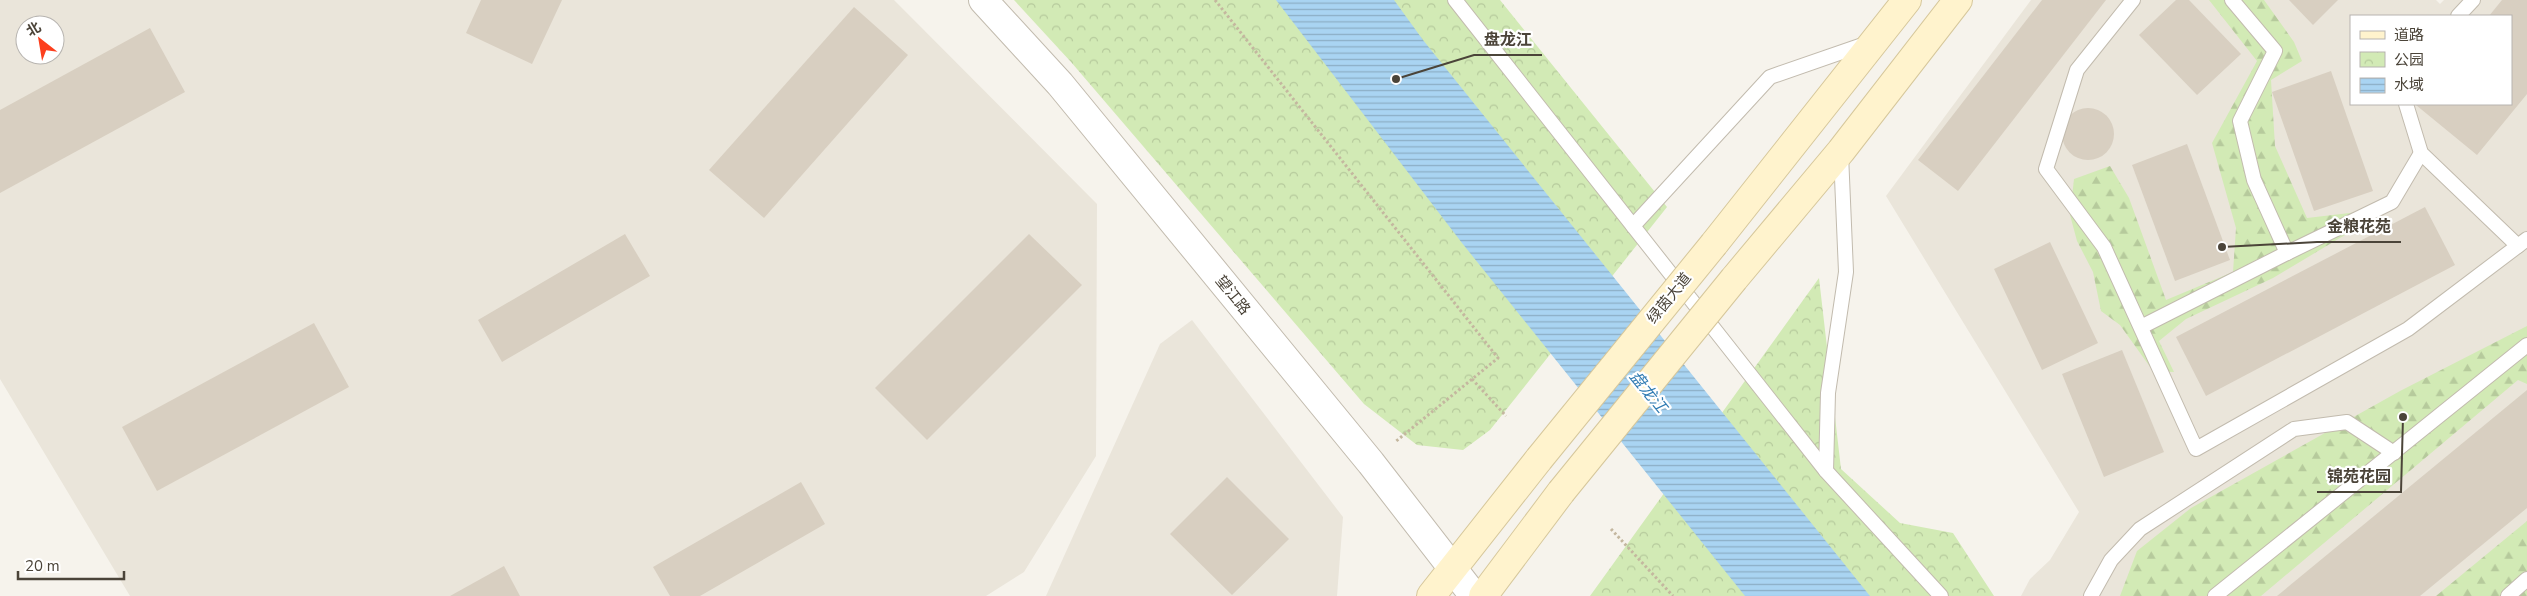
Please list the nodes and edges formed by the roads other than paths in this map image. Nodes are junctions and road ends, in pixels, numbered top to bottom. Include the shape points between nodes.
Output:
1 (983, 0) edge
2 (1454, 0) edge
3 (1907, 0) edge
4 (1958, 0) edge
5 (2133, 0) edge
6 (2232, 0) edge
7 (2473, 0) edge
8 (2459, 15) edge
9 (1875, 41) junction
10 (2406, 105) edge
11 (1841, 152) junction
12 (2421, 153) junction
13 (1633, 226) junction
14 (2523, 243) edge
15 (2287, 253) junction
16 (2141, 328) junction
17 (2527, 345) edge
18 (2394, 453) junction
19 (1826, 471) junction
20 (1452, 569) junction
21 (2527, 579) edge
22 (1431, 596) edge
23 (1474, 596) edge
24 (1483, 596) edge
25 (1941, 596) edge
26 (2091, 596) edge
27 (2216, 596) edge
28 (2508, 596) edge

1 - 20 street, 望江路 via 1060,84 1371,463
2 - 13 lane
3 - 9 main road, 绿茵大道
4 - 11 main road
5 - 16 lane via 2077,70 2046,169 2104,247
6 - 15 lane via 2275,51 2240,121 2254,180
7 - 8 lane
9 - 13 lane via 1770,76
9 - 20 main road, 绿茵大道, bridge
10 - 12 lane
11 - 19 lane via 1846,272 1828,393
11 - 24 main road, bridge via 1561,492
12 - 14 lane
12 - 15 lane via 2392,202
13 - 19 lane
14 - 16 lane via 2408,328 2196,449
15 - 16 lane
17 - 18 lane
18 - 26 lane via 2347,422 2294,429 2140,529 2111,560
18 - 27 lane
19 - 25 lane
20 - 22 main road, 绿茵大道
20 - 23 street, 望江路
21 - 28 lane

